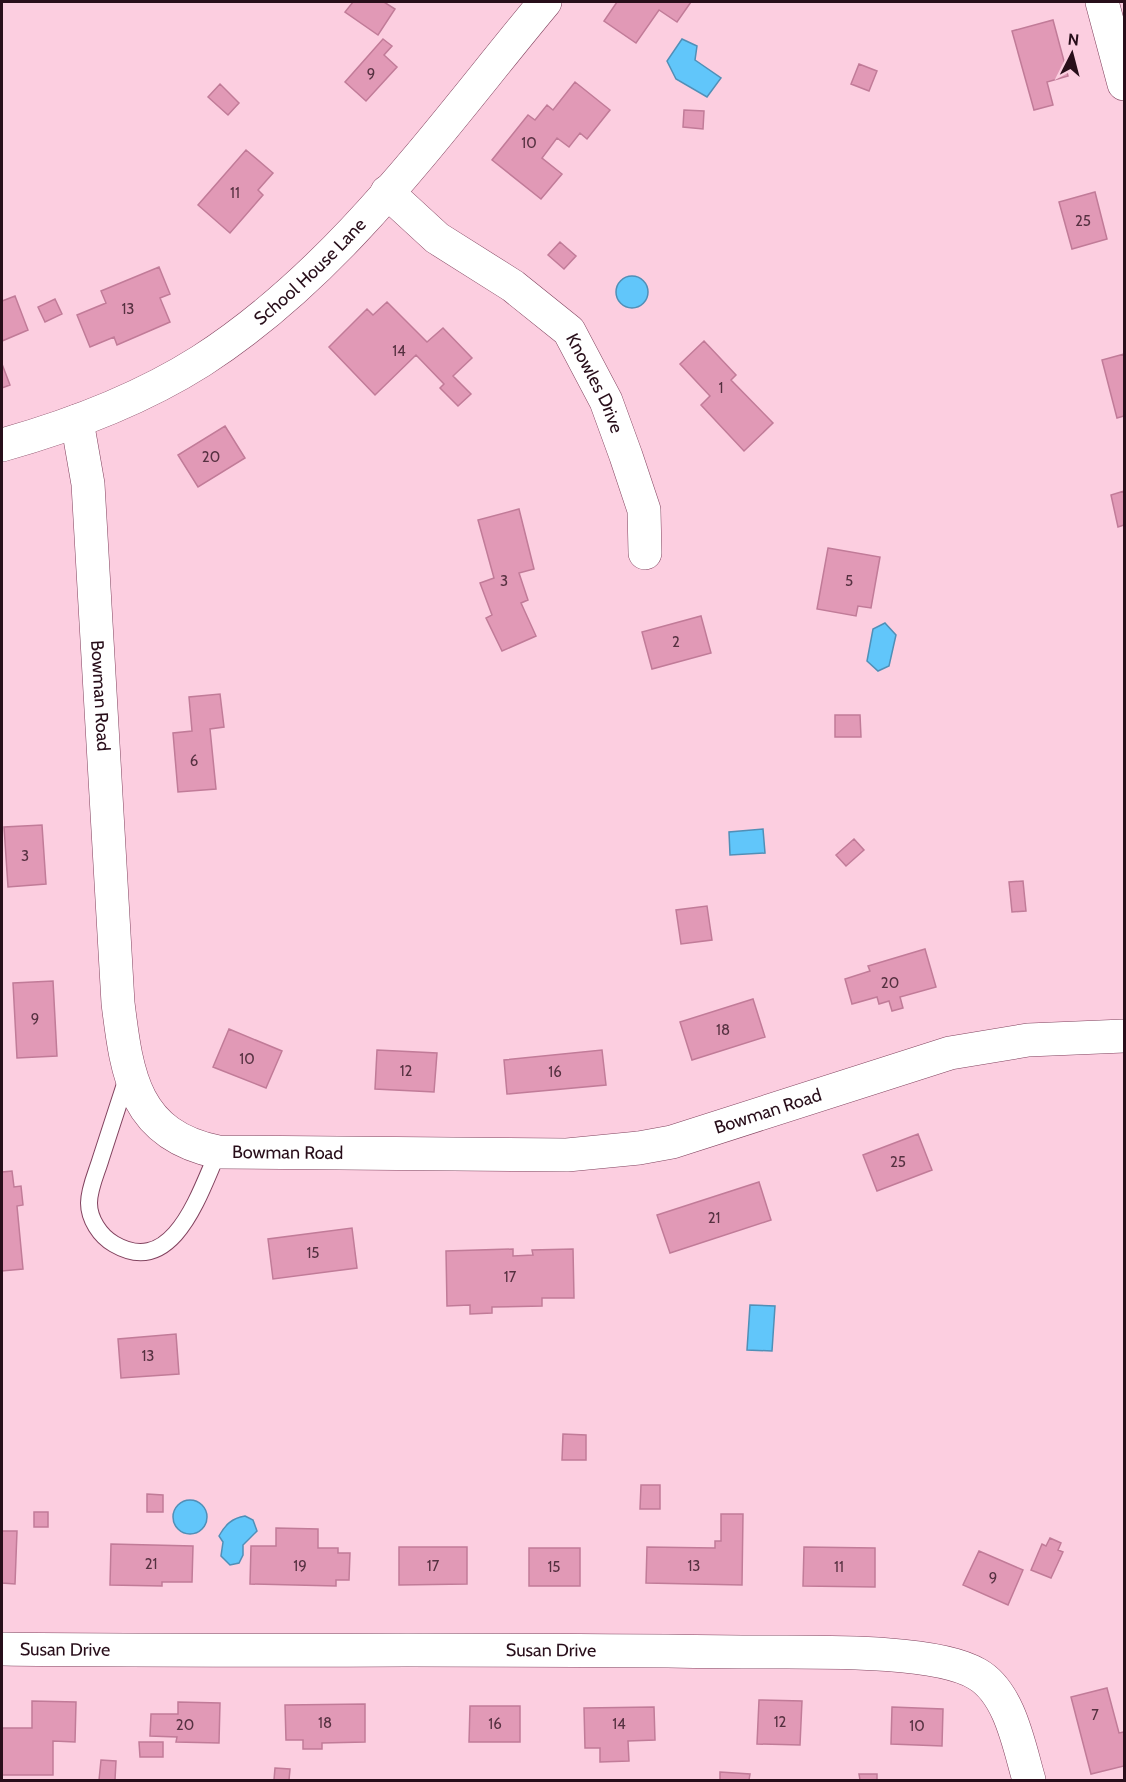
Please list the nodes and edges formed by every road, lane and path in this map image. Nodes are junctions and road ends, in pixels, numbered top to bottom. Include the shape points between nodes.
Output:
1 (545, 2) edge
2 (1102, 2) edge
3 (1125, 84) edge
4 (387, 192) junction
5 (77, 421) junction
6 (2, 445) edge
7 (645, 553) dead end
8 (1125, 1036) edge
9 (129, 1071) junction
10 (218, 1152) junction
11 (2, 1648) edge
12 (1029, 1780) edge

1 - 4 street, School House Lane
2 - 3 street
4 - 5 street, School House Lane via 314,270 237,336 166,382
4 - 7 street, Knowles Drive via 437,238 513,286 569,331 606,401 626,456 644,510
5 - 6 street, School House Lane
5 - 9 street, Bowman Road via 88,494 118,1003
8 - 10 street, Bowman Road via 1029,1040 950,1053 672,1142 639,1148 567,1155
9 - 10 street, Bowman Road via 142,1104 158,1126 198,1148
9 - 10 lane via 89,1202 96,1227 108,1240 124,1249 141,1251 174,1238
11 - 12 street, Susan Drive via 593,1650 856,1654 935,1660 965,1667 980,1675 996,1692 1006,1710

